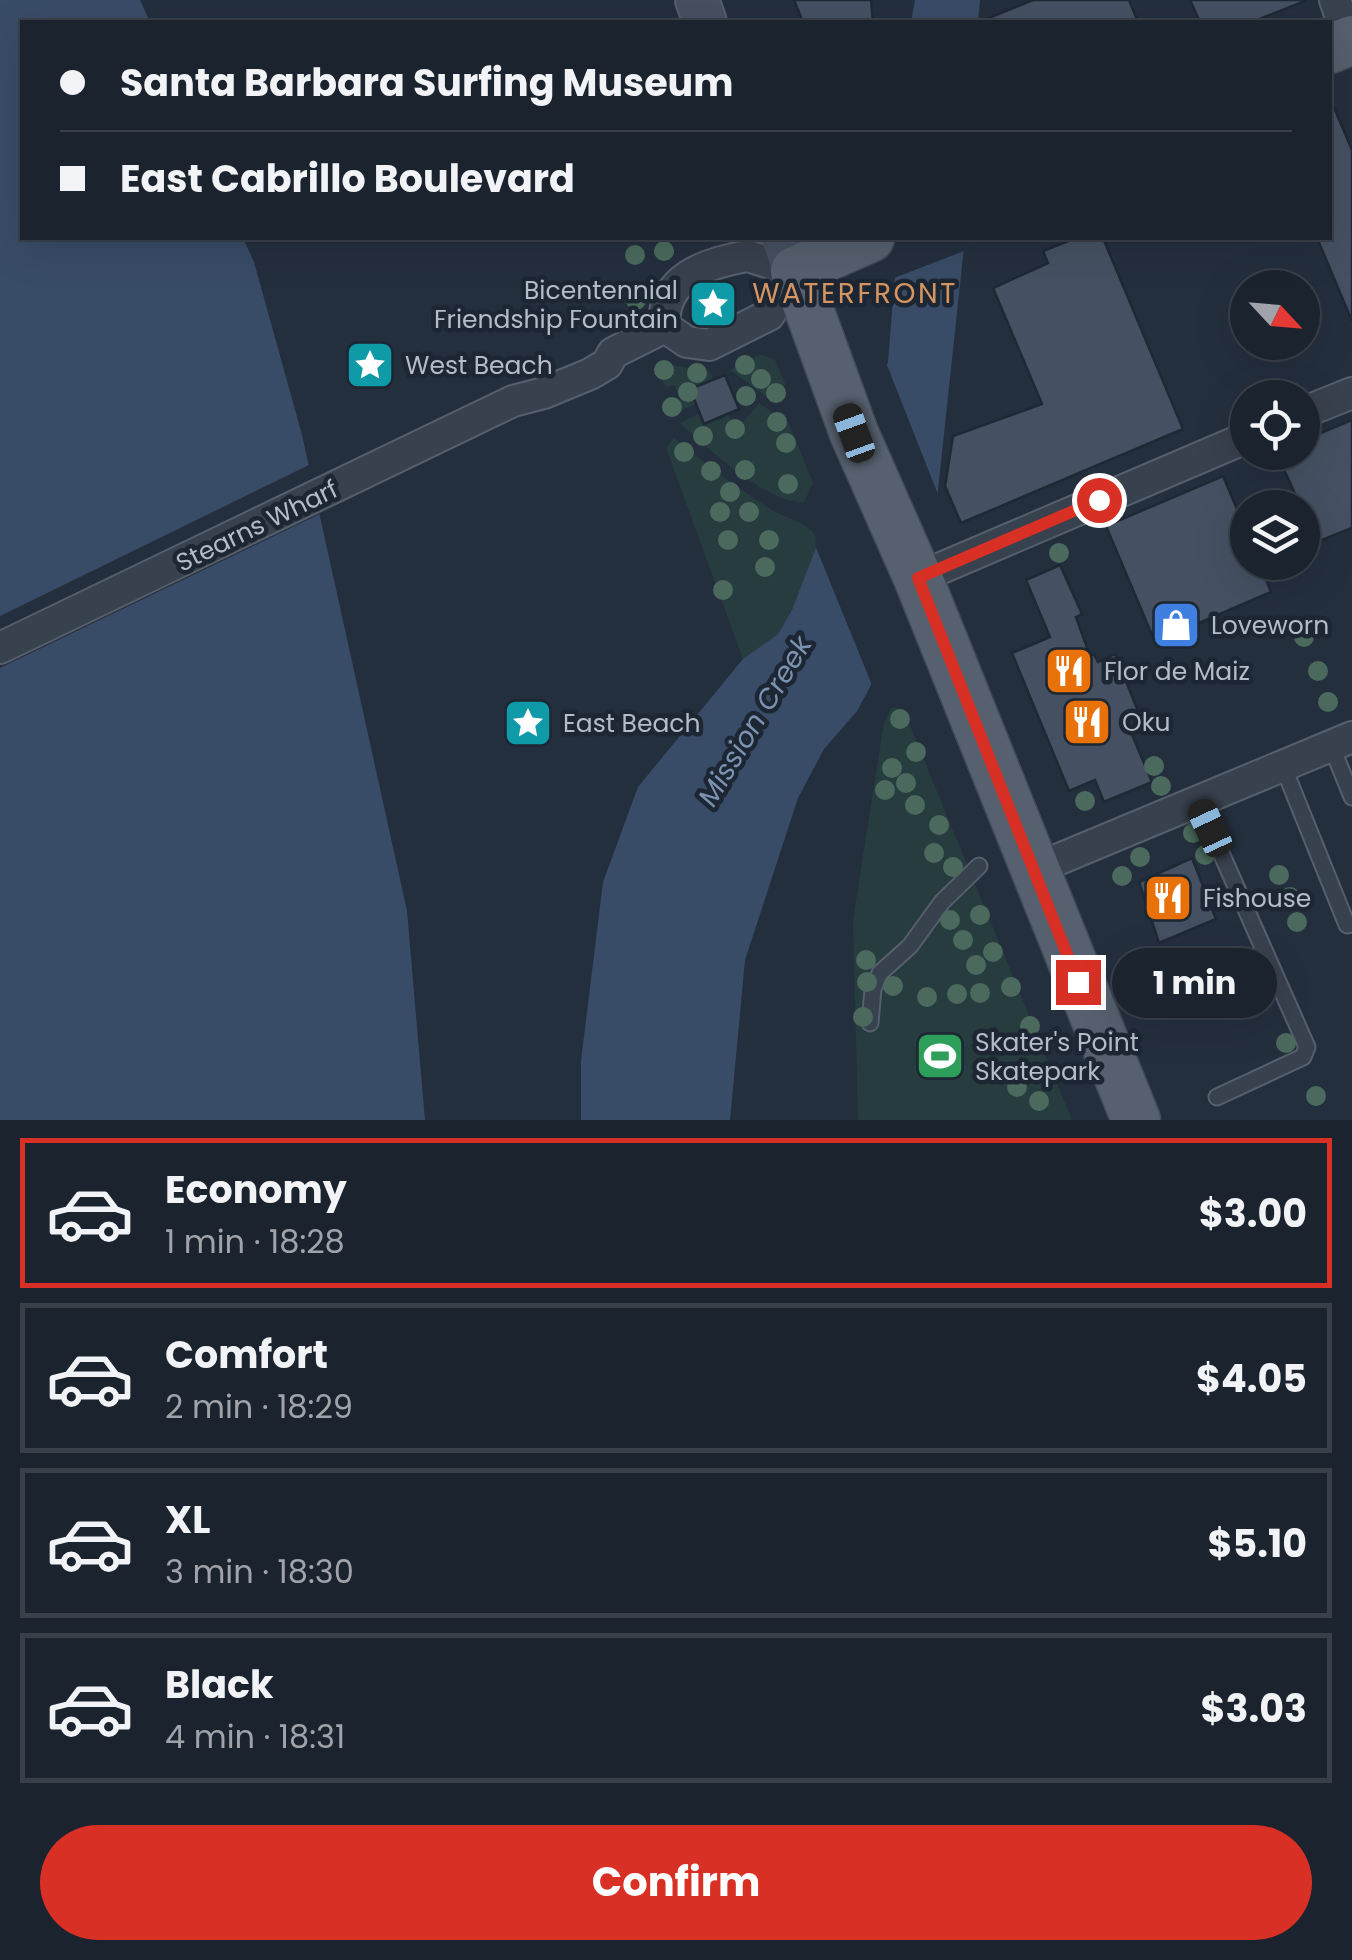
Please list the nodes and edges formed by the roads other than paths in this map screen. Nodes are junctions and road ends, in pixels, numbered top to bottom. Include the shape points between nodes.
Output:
1 (860, 240) edge
2 (789, 254) edge
3 (665, 327) junction
4 (1352, 393) edge
5 (1320, 406) edge
6 (1230, 445) edge
7 (916, 576) junction
8 (0, 648) edge
9 (1342, 741) edge
10 (1283, 766) junction
11 (1352, 798) edge
12 (1198, 801) junction
13 (978, 866) dead end
14 (1032, 870) junction
15 (1352, 924) edge
16 (870, 1023) dead end
17 (1217, 1096) dead end
18 (1136, 1120) edge

1 - 2 main road
2 - 3 street via 727,260 684,277 667,298
2 - 3 street via 769,315 708,345 687,342
2 - 7 main road via 854,433
3 - 8 street, Stearns Wharf via 613,353 590,374 512,401
4 - 5 street
6 - 7 street
7 - 14 main road
9 - 10 street
9 - 11 lane
10 - 12 street
10 - 15 lane via 1347,926
12 - 14 street
12 - 17 lane via 1308,1047 1303,1058
13 - 16 lane via 880,973
14 - 18 main road

